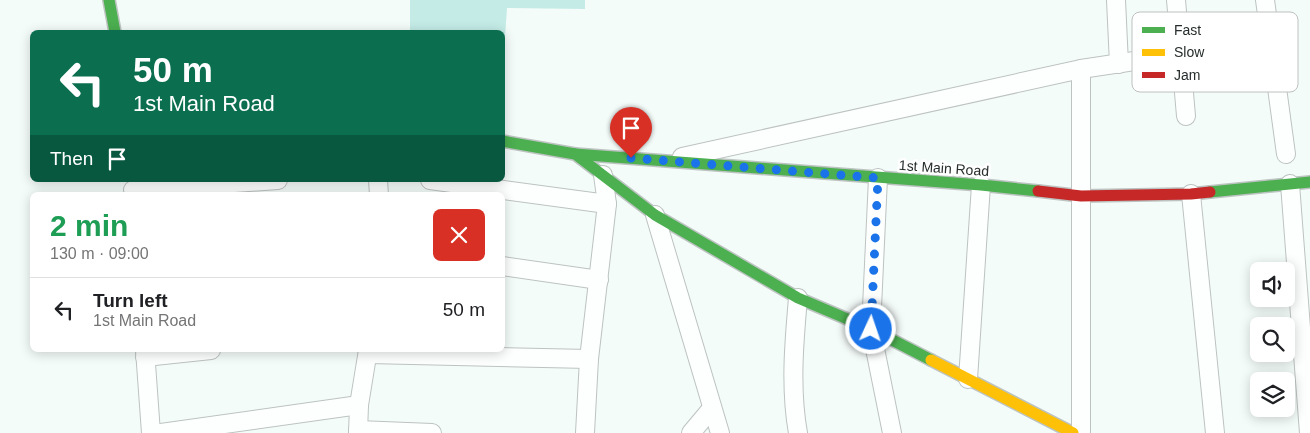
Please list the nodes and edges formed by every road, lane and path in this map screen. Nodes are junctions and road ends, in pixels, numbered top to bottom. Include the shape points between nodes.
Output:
1 (109, 0) edge
2 (1116, 0) edge
3 (115, 30) edge
4 (1132, 62) edge
5 (1119, 64) junction
6 (1081, 69) junction
7 (1184, 92) edge
8 (1278, 92) edge
9 (1186, 116) dead end
10 (505, 142) edge
11 (576, 154) junction
12 (1286, 154) dead end
13 (668, 161) junction
14 (603, 175) junction
15 (878, 178) junction
16 (242, 182) edge
17 (445, 182) edge
18 (1310, 182) edge
19 (1290, 184) junction
20 (981, 185) junction
21 (133, 188) edge
22 (1191, 194) junction
23 (1081, 196) junction
24 (607, 204) junction
25 (655, 215) junction
26 (505, 266) edge
27 (599, 280) junction
28 (798, 298) junction
29 (871, 329) junction
30 (167, 352) edge
31 (368, 352) edge
32 (145, 353) edge
33 (589, 359) junction
34 (968, 379) junction
35 (359, 405) junction
36 (712, 408) junction
37 (358, 432) edge
38 (151, 433) edge
39 (161, 433) edge
40 (432, 433) edge
41 (585, 433) edge
42 (691, 433) edge
43 (720, 433) edge
44 (798, 433) edge
45 (892, 433) edge
46 (1073, 433) edge
47 (1081, 433) edge
48 (1215, 433) edge
49 (1309, 433) edge

1 - 3 street
2 - 5 street
4 - 5 street
5 - 6 street
6 - 13 street
6 - 23 street
7 - 9 street
8 - 12 street
10 - 11 street, 1st Main Road
11 - 13 street, 1st Main Road
11 - 14 street
13 - 15 street, 1st Main Road
14 - 24 street
14 - 25 street
15 - 20 street, 1st Main Road
15 - 29 street
16 - 21 street
17 - 24 street
18 - 19 street, 1st Main Road
19 - 22 street, 1st Main Road
19 - 49 street
20 - 23 street, 1st Main Road
20 - 34 street
22 - 23 street, 1st Main Road
22 - 48 street
23 - 47 street
24 - 27 street
25 - 28 street
25 - 36 street
26 - 27 street
27 - 33 street
28 - 29 street
28 - 44 street via 794,340
29 - 34 street
29 - 45 street
30 - 32 street
31 - 33 street
31 - 35 street
32 - 38 street
33 - 41 street
34 - 46 street
35 - 37 street
35 - 39 street
36 - 42 street
36 - 43 street
37 - 40 street

